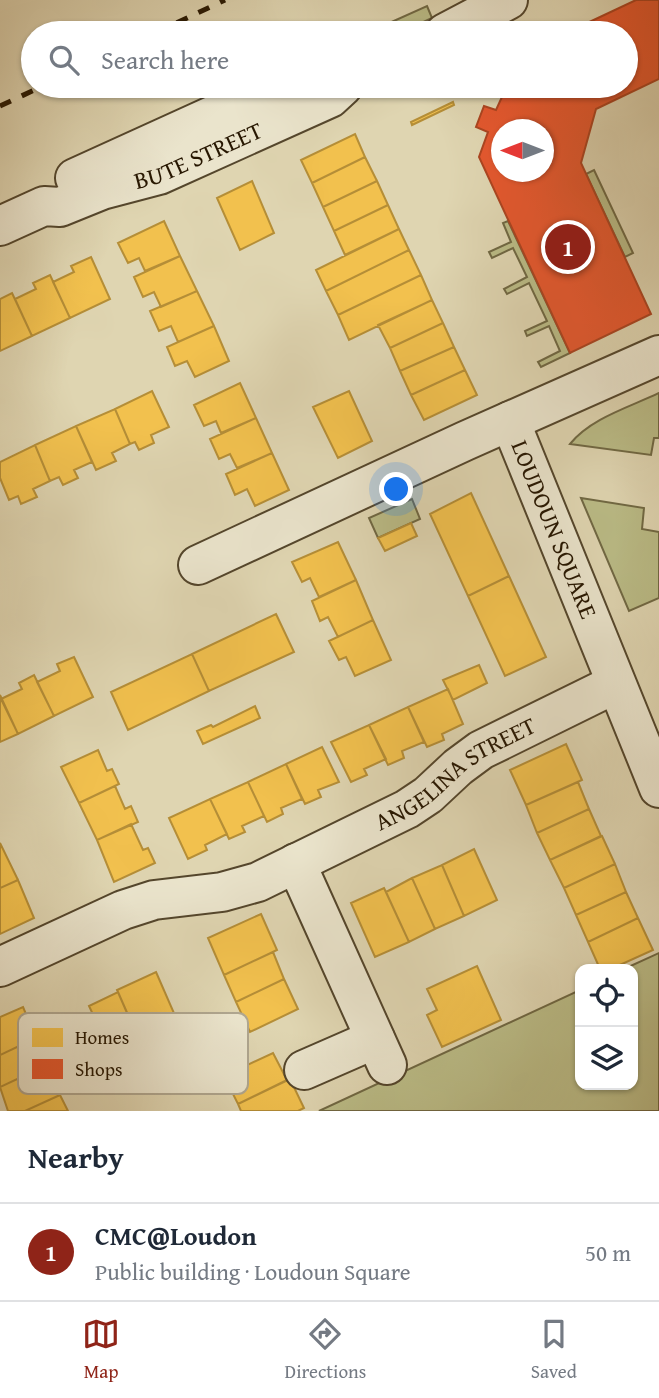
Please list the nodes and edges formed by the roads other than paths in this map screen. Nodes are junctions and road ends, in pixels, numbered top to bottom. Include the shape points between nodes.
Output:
1 (508, 0) edge
2 (468, 21) edge
3 (262, 98) edge
4 (330, 98) edge
5 (44, 206) junction
6 (0, 226) edge
7 (659, 355) edge
8 (510, 421) junction
9 (198, 565) dead end
10 (615, 684) junction
11 (659, 788) edge
12 (296, 863) junction
13 (0, 967) edge
14 (304, 1070) dead end

1 - 2 street
3 - 5 street, BUTE STREET via 229,108 52,188
4 - 5 street, BUTE STREET via 159,174 60,207
5 - 6 street, BUTE STREET
7 - 8 street, LOUDOUN SQUARE
8 - 9 street
8 - 10 street, LOUDOUN SQUARE
10 - 11 street, LOUDOUN SQUARE
10 - 12 street, ANGELINA STREET via 481,750 407,809
12 - 13 street, ANGELINA STREET via 258,882 222,892 154,900 123,910
12 - 14 street via 381,1052

